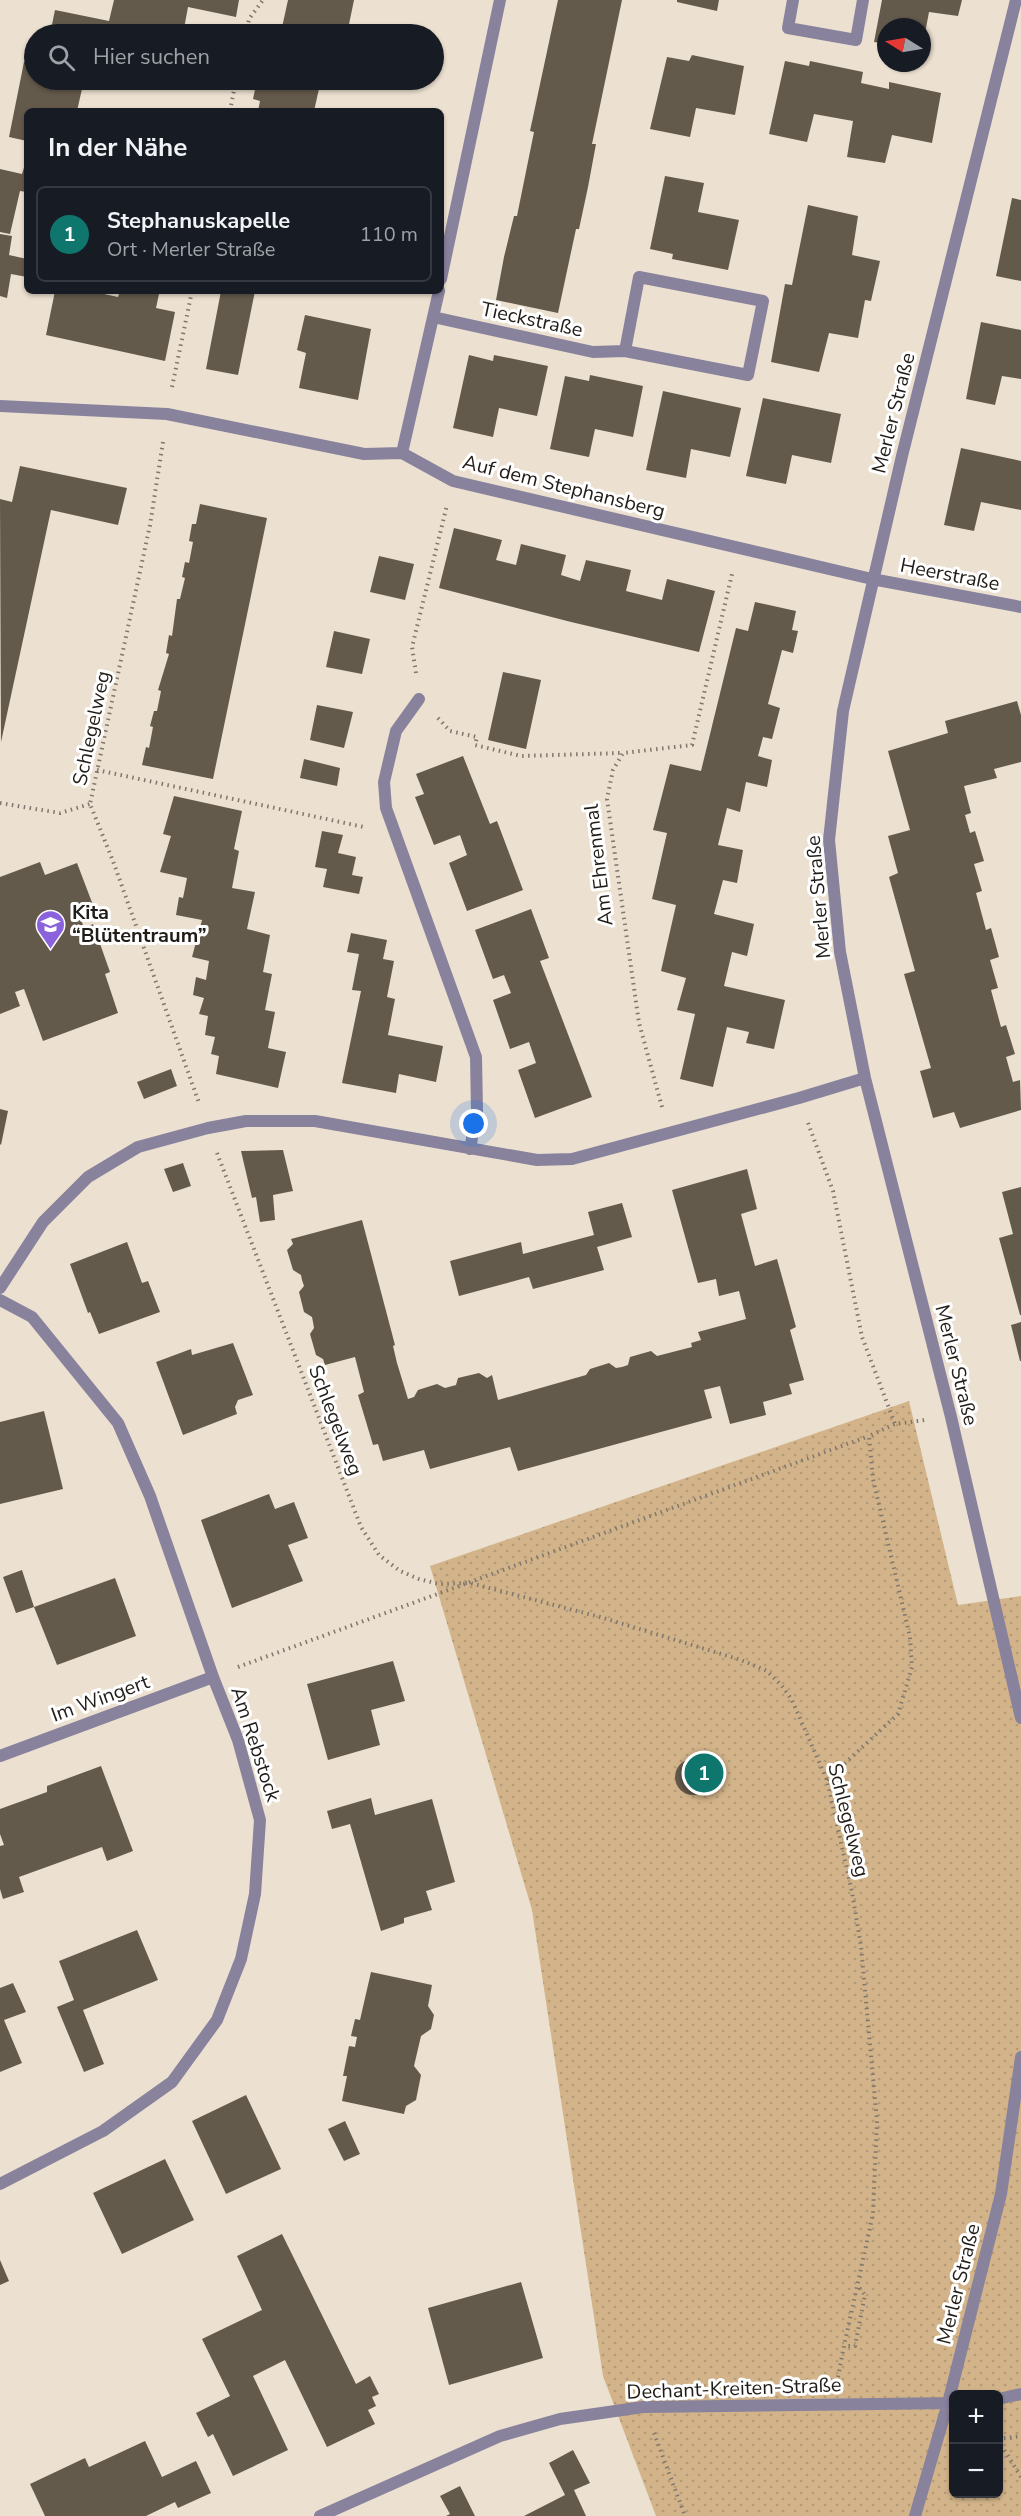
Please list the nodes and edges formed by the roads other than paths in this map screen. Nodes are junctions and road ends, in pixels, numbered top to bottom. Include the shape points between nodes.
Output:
1 (500, 0) edge
2 (793, 0) edge
3 (863, 0) edge
4 (1016, 0) edge
5 (444, 265) edge
6 (438, 294) edge
7 (433, 317) junction
8 (624, 351) junction
9 (0, 406) edge
10 (402, 453) junction
11 (872, 579) junction
12 (1021, 607) edge
13 (419, 699) road end
14 (865, 1077) junction
15 (470, 1149) junction
16 (0, 1288) edge
17 (0, 1300) edge
18 (213, 1677) junction
19 (1021, 1719) edge
20 (0, 1756) edge
21 (1021, 2057) edge
22 (0, 2184) edge
23 (954, 2390) edge
24 (1021, 2394) edge
25 (1003, 2398) edge
26 (949, 2403) edge
27 (949, 2409) edge
28 (320, 2516) edge
29 (915, 2516) edge

1 - 5 street
2 - 3 street via 788,27 856,40
4 - 11 street, Merler Straße
6 - 7 street
7 - 8 street, Tieckstraße via 593,352
7 - 10 street
8 - 8 street, Tieckstraße via 748,375 763,301 639,277
9 - 10 street, Auf dem Stephansberg via 167,414 364,454
10 - 11 street, Auf dem Stephansberg via 453,480
11 - 12 street, Heerstraße
11 - 14 street, Merler Straße via 843,711 829,840 840,952
13 - 15 street via 396,730 384,782 386,808 476,1057 477,1111
14 - 15 street via 572,1159 537,1160
14 - 19 street, Merler Straße via 951,1417
15 - 16 street via 315,1121 246,1121 138,1147 88,1177 43,1222
17 - 18 street, Am Rebstock via 32,1317 118,1423 150,1496
18 - 20 street, Im Wingert
18 - 22 street, Am Rebstock via 238,1740 261,1820 255,1894 243,1948 217,2020 172,2082 102,2131
21 - 23 street, Merler Straße via 1001,2194
24 - 25 street
26 - 28 street, Dechant-Kreiten-Straße via 643,2407 560,2420 500,2436
27 - 29 street, Merler Straße

